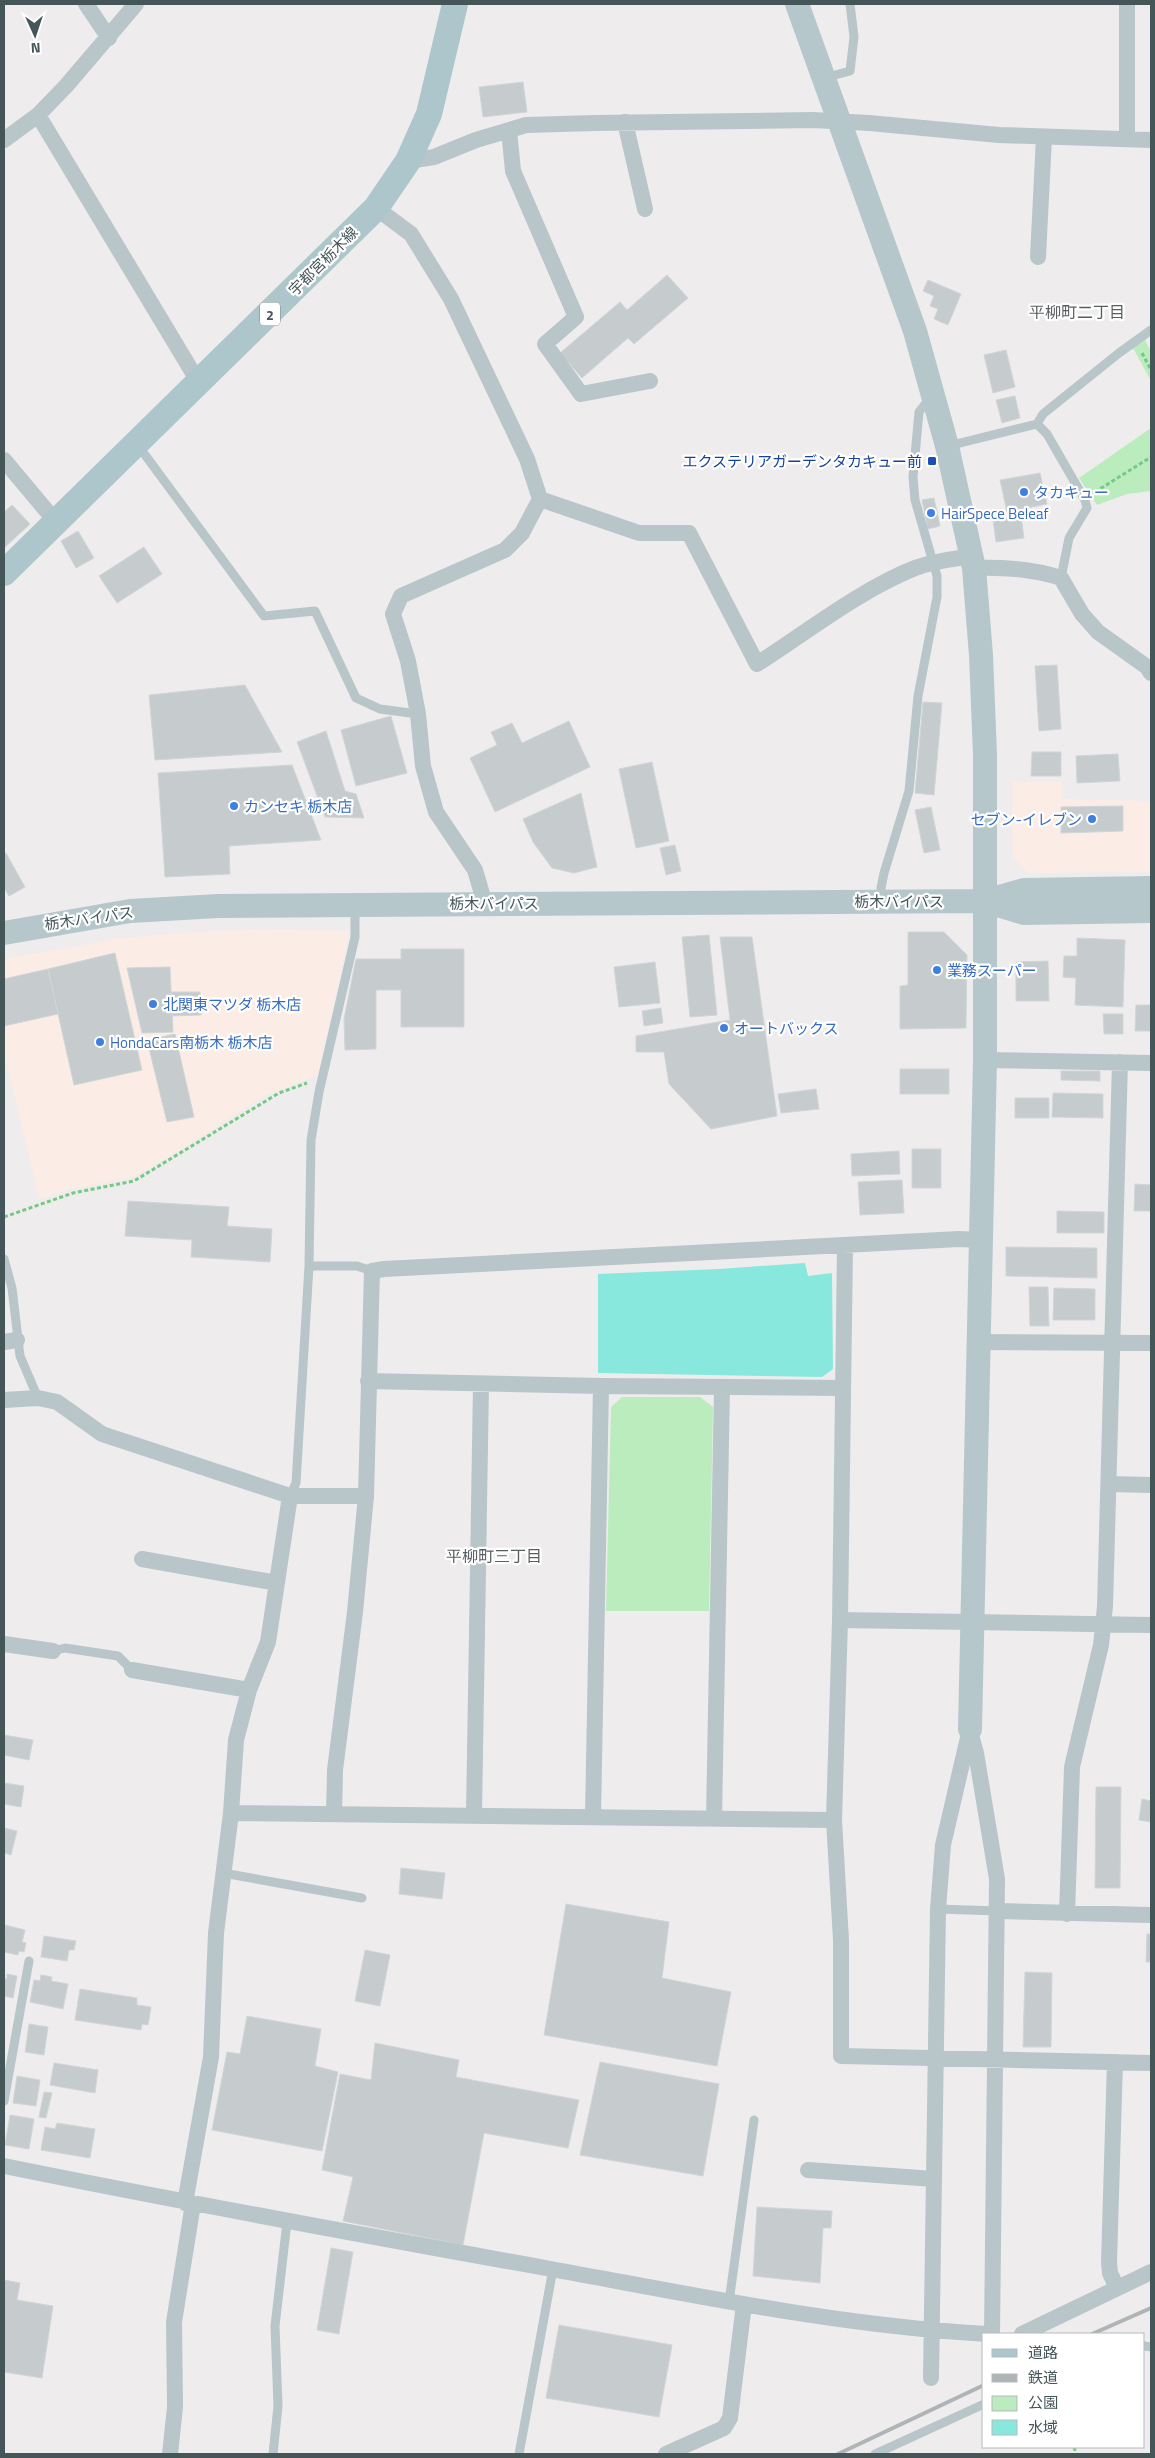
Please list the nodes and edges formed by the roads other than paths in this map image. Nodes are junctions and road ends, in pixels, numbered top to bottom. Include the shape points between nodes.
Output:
1 (86, 4) edge
2 (136, 4) edge
3 (455, 4) edge
4 (797, 4) edge
5 (850, 4) edge
6 (1127, 4) edge
7 (108, 38) junction
8 (824, 78) junction
9 (38, 115) junction
10 (839, 121) junction
11 (625, 122) junction
12 (509, 130) junction
13 (1044, 137) junction
14 (1127, 139) junction
15 (4, 140) edge
16 (1151, 140) edge
17 (408, 161) junction
18 (376, 208) junction
19 (645, 209) dead end
20 (1038, 257) dead end
21 (1151, 330) edge
22 (650, 381) dead end
23 (199, 383) junction
24 (933, 394) junction
25 (1037, 424) junction
26 (137, 444) junction
27 (947, 446) junction
28 (4, 460) edge
29 (540, 498) junction
30 (56, 522) junction
31 (973, 562) junction
32 (932, 563) junction
33 (4, 573) edge
34 (1061, 578) junction
35 (1151, 673) edge
36 (418, 714) junction
37 (1151, 888) edge
38 (985, 901) junction
39 (882, 902) junction
40 (355, 903) junction
41 (485, 904) junction
42 (1151, 911) edge
43 (4, 933) edge
44 (985, 1060) junction
45 (1120, 1062) junction
46 (1151, 1063) edge
47 (980, 1240) junction
48 (845, 1246) junction
49 (4, 1259) edge
50 (309, 1266) junction
51 (372, 1271) junction
52 (10, 1341) edge
53 (978, 1342) junction
54 (1112, 1342) junction
55 (1151, 1343) edge
56 (368, 1381) junction
57 (481, 1384) junction
58 (601, 1386) junction
59 (722, 1387) junction
60 (842, 1388) junction
61 (38, 1398) junction
62 (4, 1400) edge
63 (1109, 1484) junction
64 (1151, 1485) edge
65 (290, 1496) junction
66 (366, 1496) junction
67 (142, 1559) dead end
68 (277, 1583) junction
69 (840, 1620) junction
70 (973, 1622) junction
71 (1104, 1624) junction
72 (1151, 1625) edge
73 (4, 1644) edge
74 (53, 1651) joint
75 (132, 1670) joint
76 (249, 1690) junction
77 (970, 1729) junction
78 (231, 1813) junction
79 (334, 1814) junction
80 (474, 1815) junction
81 (593, 1816) junction
82 (714, 1818) junction
83 (834, 1820) junction
84 (223, 1873) junction
85 (362, 1898) dead end
86 (938, 1909) junction
87 (998, 1911) junction
88 (1067, 1914) junction
89 (1151, 1915) edge
90 (29, 1961) dead end
91 (936, 2059) junction
92 (997, 2060) junction
93 (1115, 2062) junction
94 (1151, 2063) edge
95 (4, 2101) edge
96 (754, 2120) dead end
97 (4, 2166) edge
98 (808, 2170) dead end
99 (934, 2179) junction
100 (189, 2203) junction
101 (288, 2222) junction
102 (553, 2269) junction
103 (1151, 2272) edge
104 (1117, 2288) junction
105 (736, 2303) junction
106 (932, 2330) junction
107 (992, 2333) edge
108 (1024, 2333) edge
109 (982, 2334) edge
110 (931, 2378) dead end
111 (982, 2405) edge
112 (170, 2454) edge
113 (273, 2454) edge
114 (519, 2454) edge
115 (666, 2454) edge
116 (875, 2454) edge

1 - 7 street
2 - 7 street
3 - 17 main road, 宇都宮栃木線 / 2 via 429,114
4 - 8 street
5 - 8 lane via 854,37 850,71
6 - 14 street
7 - 9 street
8 - 10 street
9 - 15 street
9 - 23 street
10 - 11 street
10 - 13 street
10 - 24 street via 915,331
11 - 12 street via 526,125
11 - 19 street
12 - 17 street via 434,157
12 - 22 street via 513,171 576,317 545,344 581,394
13 - 14 street
13 - 20 street
14 - 16 street
17 - 18 main road, 宇都宮栃木線 / 2
18 - 23 main road, 宇都宮栃木線 / 2
18 - 29 street via 411,234 451,299 527,459
21 - 25 lane via 1043,414
23 - 26 main road, 宇都宮栃木線 / 2
24 - 27 street
24 - 32 lane via 919,412 913,477 915,500
25 - 27 lane
25 - 34 lane via 1047,434 1087,508 1069,538
26 - 30 main road, 宇都宮栃木線 / 2
26 - 36 lane via 264,616 315,612 356,698 380,709
27 - 31 street
28 - 30 street
29 - 32 street via 639,533 690,532 757,664 864,595
29 - 36 street via 522,533 505,550 401,596 393,614 408,660
30 - 33 main road, 宇都宮栃木線 / 2
31 - 32 street
31 - 34 street
31 - 38 street via 985,756
32 - 39 lane via 937,576 937,597 918,696 909,791 884,873
34 - 35 street via 1082,614 1098,632
36 - 41 street via 423,766 436,812 475,870
37 - 38 street, 栃木バイパス via 1024,890
38 - 39 street, 栃木バイパス
38 - 42 street, 栃木バイパス via 1024,913
38 - 44 street
39 - 41 street, 栃木バイパス
40 - 41 street, 栃木バイパス
40 - 43 street, 栃木バイパス via 130,911
40 - 50 lane via 355,937 311,1140
44 - 45 street
44 - 47 street
45 - 46 street
45 - 54 street
47 - 48 street
47 - 53 street
48 - 51 street
48 - 60 street
49 - 52 lane via 12,1288
50 - 51 lane via 357,1266
50 - 65 lane via 296,1484
51 - 56 street
52 - 61 lane
53 - 54 street
53 - 70 street
54 - 55 street
54 - 63 street
56 - 57 street
56 - 66 street
57 - 58 street
57 - 80 street
58 - 59 street
58 - 81 street
59 - 60 street
59 - 82 street
60 - 69 street
61 - 62 street
61 - 65 street via 57,1402 102,1434
63 - 64 street
63 - 71 street
65 - 66 street
65 - 68 street
66 - 79 street via 335,1770
67 - 68 street
68 - 76 street via 268,1642
69 - 70 street
69 - 83 street
70 - 71 street
70 - 77 street
71 - 72 street
71 - 88 street via 1072,1767
73 - 74 street
74 - 75 lane via 65,1648 118,1656
75 - 76 street
76 - 78 street via 236,1740
77 - 86 street via 943,1845
77 - 87 street via 996,1862
78 - 79 street
78 - 84 street
79 - 80 street
80 - 81 street
81 - 82 street
82 - 83 street
83 - 91 street via 841,1940 841,2056
84 - 85 lane
84 - 100 street via 216,1933 211,2057
86 - 87 lane
86 - 91 street
87 - 88 street
87 - 92 street
88 - 89 street
90 - 95 lane
91 - 92 street
91 - 99 street
92 - 93 street
92 - 107 street
93 - 94 street
93 - 104 street via 1109,2262
96 - 105 lane
97 - 100 street
98 - 99 street
99 - 106 street
100 - 101 street
100 - 112 street via 174,2322 175,2407
101 - 102 street
101 - 113 lane via 275,2326 278,2406
102 - 105 street
102 - 114 lane
103 - 104 street
104 - 108 street
105 - 106 street
105 - 115 street via 730,2418 724,2428
106 - 109 street
106 - 110 street
111 - 116 lane

